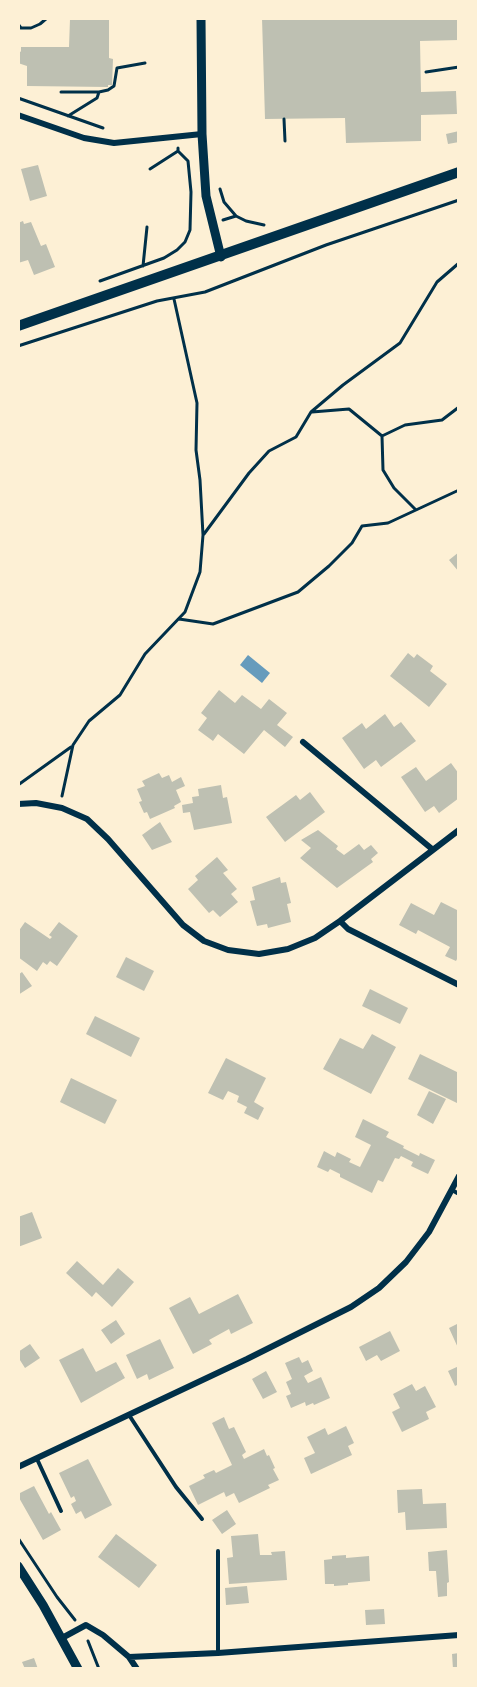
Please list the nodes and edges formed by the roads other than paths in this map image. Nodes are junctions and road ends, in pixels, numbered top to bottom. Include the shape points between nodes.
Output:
1 (201, 18) edge
2 (18, 115) edge
3 (202, 134) junction
4 (459, 172) edge
5 (221, 257) junction
6 (18, 326) edge
7 (303, 742) dead end
8 (18, 804) edge
9 (459, 830) edge
10 (432, 849) junction
11 (339, 921) junction
12 (459, 985) edge
13 (459, 1176) edge
14 (452, 1190) junction
15 (459, 1194) edge
16 (129, 1415) junction
17 (37, 1458) junction
18 (18, 1467) edge
19 (61, 1511) dead end
20 (202, 1519) dead end
21 (218, 1551) dead end
22 (18, 1566) edge
23 (459, 1635) edge
24 (62, 1638) junction
25 (218, 1653) junction
26 (129, 1657) junction
27 (78, 1669) edge
28 (137, 1669) edge

1 - 3 street
2 - 3 street via 84,138 114,143
3 - 5 street via 206,196
4 - 5 main road
5 - 6 main road
7 - 10 street
8 - 11 street via 62,808 87,819 183,925 228,950 259,954 288,949 315,938
9 - 10 street
10 - 11 street
11 - 12 street
13 - 14 street
14 - 15 lane
14 - 16 street via 429,1232 406,1262 351,1307
16 - 17 street
16 - 20 lane
17 - 18 street
17 - 19 lane
21 - 25 lane
22 - 24 street
23 - 25 street
24 - 26 street via 86,1625
24 - 27 street
25 - 26 street
26 - 28 street

